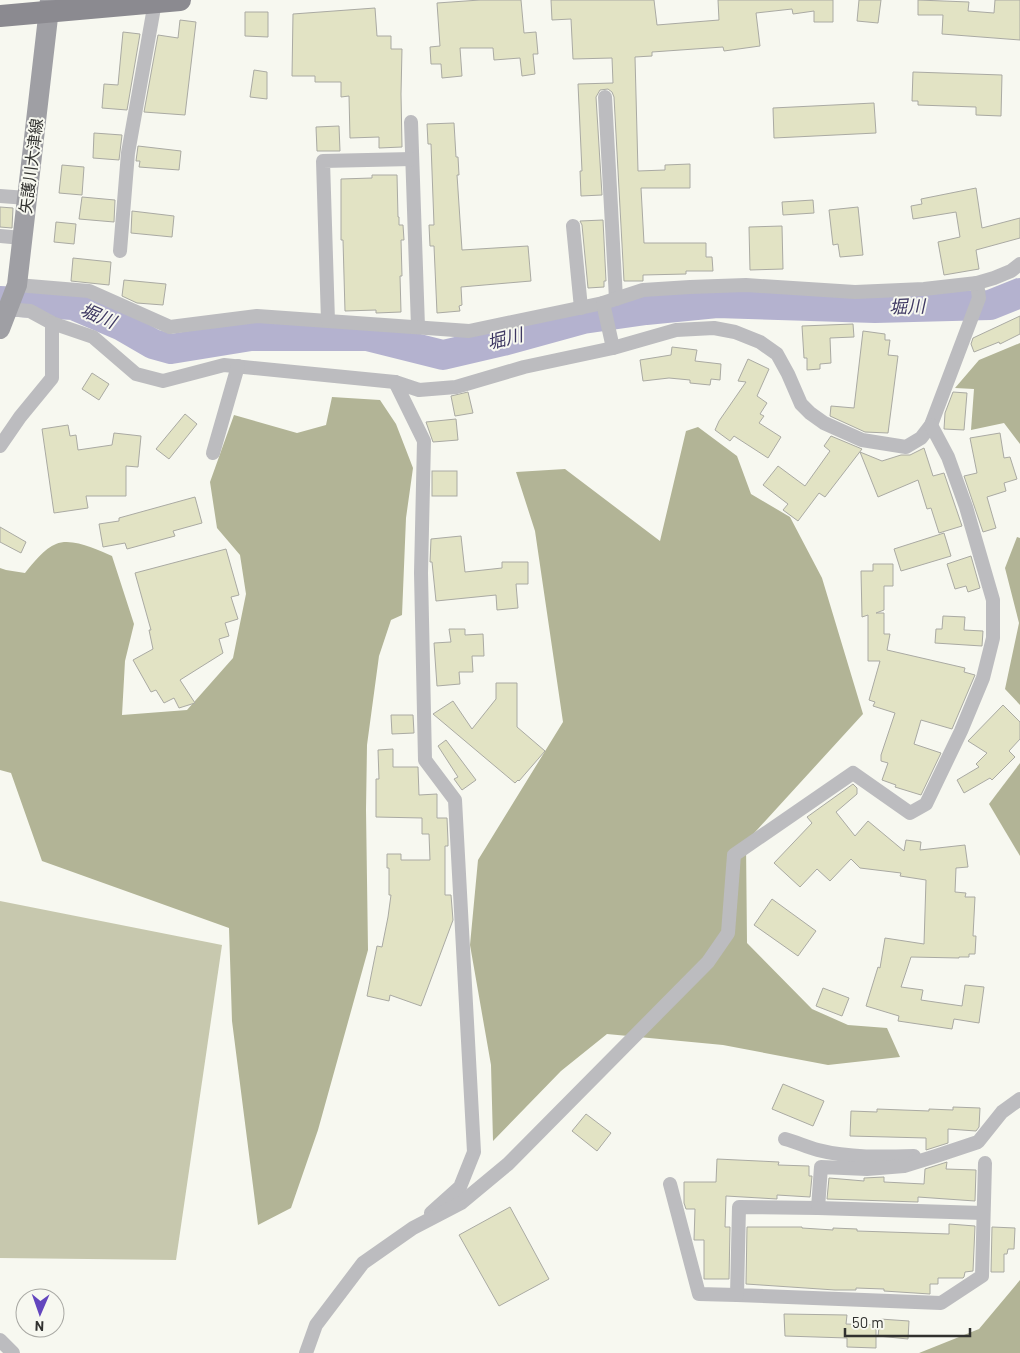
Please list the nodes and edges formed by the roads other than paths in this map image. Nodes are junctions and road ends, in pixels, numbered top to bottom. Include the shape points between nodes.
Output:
1 (166, 1) edge
2 (49, 6) edge
3 (0, 16) edge
4 (605, 97) dead end
5 (411, 122) dead end
6 (412, 159) junction
7 (0, 196) edge
8 (27, 198) junction
9 (573, 226) dead end
10 (0, 236) edge
11 (22, 238) junction
12 (120, 251) dead end
13 (1020, 264) edge
14 (978, 283) junction
15 (17, 285) junction
16 (609, 301) junction
17 (581, 308) junction
18 (3, 319) edge
19 (328, 321) junction
20 (52, 323) junction
21 (418, 327) junction
22 (612, 348) junction
23 (238, 366) junction
24 (395, 382) junction
25 (931, 426) junction
26 (0, 446) edge
27 (213, 453) dead end
28 (1020, 1099) edge
29 (785, 1139) dead end
30 (936, 1156) junction
31 (985, 1163) dead end
32 (670, 1184) dead end
33 (818, 1208) junction
34 (983, 1213) junction
35 (413, 1228) junction
36 (737, 1295) junction
37 (0, 1340) edge
38 (13, 1353) edge
39 (306, 1353) edge

1 - 2 main road
1 - 12 street via 128,153
2 - 3 main road
2 - 8 main road, 矢護川大津線
4 - 16 street
5 - 6 street
6 - 19 street via 323,161
6 - 21 street
7 - 8 street
8 - 11 main road, 矢護川大津線
9 - 17 street
10 - 11 street
11 - 15 main road, 矢護川大津線
13 - 14 street via 1011,271
14 - 16 street via 854,292 746,285 690,287 643,290
14 - 25 street via 979,298
15 - 18 main road, 矢護川大津線
15 - 19 street via 88,291 170,326 257,316
16 - 17 street
16 - 22 street
17 - 21 street via 468,330
18 - 20 street via 30,310
19 - 21 street
20 - 23 street via 93,337 136,374 163,381 224,365
20 - 26 street via 52,378
22 - 24 street via 524,367 456,387 419,390
22 - 25 street via 676,330 714,328 736,332 760,342 777,354 801,404 824,423 862,440 906,447
23 - 24 street
23 - 27 street
24 - 35 street via 424,441 421,573 425,760 455,800 474,1152 460,1187
25 - 35 street via 948,456 966,507 993,600 993,638 983,678 926,804 910,814 853,773 734,855 728,933 708,962 508,1164 460,1203
28 - 30 street via 1002,1112 978,1142
29 - 30 street via 818,1150 848,1155
30 - 33 street via 904,1166 867,1169 821,1167
31 - 34 street
32 - 36 street via 699,1294
33 - 34 street
33 - 36 street via 739,1206
34 - 36 street via 982,1276 941,1304
35 - 39 street via 363,1263 316,1325
37 - 38 street

